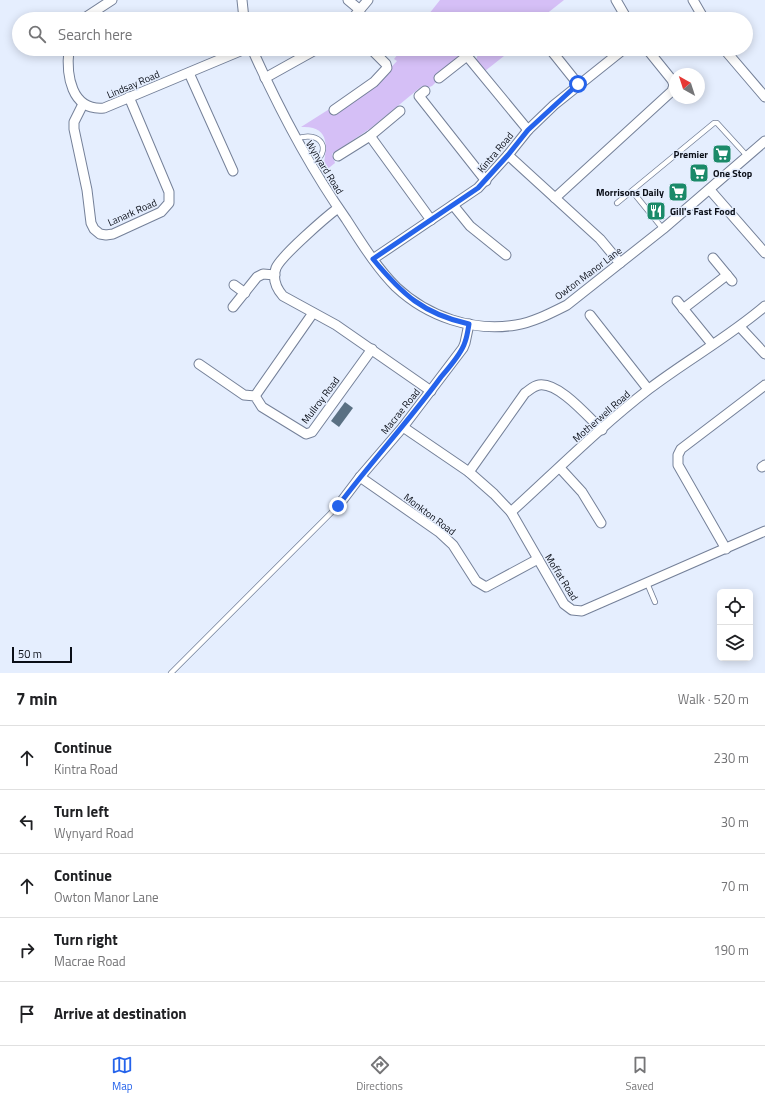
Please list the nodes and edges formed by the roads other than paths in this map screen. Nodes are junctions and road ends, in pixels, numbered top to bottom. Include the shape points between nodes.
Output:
1 (112, 0) edge
2 (242, 0) edge
3 (348, 0) edge
4 (368, 0) edge
5 (616, 0) edge
6 (693, 0) edge
7 (360, 10) joint
8 (94, 12) edge
9 (243, 12) edge
10 (623, 12) edge
11 (700, 12) edge
12 (70, 56) edge
13 (229, 56) edge
14 (255, 56) edge
15 (304, 56) edge
16 (379, 56) edge
17 (468, 56) edge
18 (470, 56) edge
19 (556, 56) edge
20 (615, 56) edge
21 (653, 56) edge
22 (730, 56) edge
23 (189, 73) junction
24 (265, 78) junction
25 (440, 78) dead end
26 (578, 84) junction
27 (419, 95) dead end
28 (765, 97) edge
29 (130, 98) junction
30 (83, 104) junction
31 (334, 110) dead end
32 (400, 111) dead end
33 (528, 130) junction
34 (370, 136) junction
35 (296, 139) junction
36 (765, 141) edge
37 (508, 155) junction
38 (338, 156) dead end
39 (748, 157) junction
40 (311, 165) junction
41 (233, 171) dead end
42 (486, 181) junction
43 (710, 190) junction
44 (632, 191) junction
45 (555, 198) junction
46 (617, 203) dead end
47 (453, 205) junction
48 (338, 208) junction
49 (431, 220) junction
50 (663, 229) junction
51 (765, 253) edge
52 (506, 255) dead end
53 (713, 258) dead end
54 (373, 259) junction
55 (620, 264) junction
56 (275, 275) junction
57 (234, 285) dead end
58 (396, 286) joint
59 (245, 292) junction
60 (765, 306) edge
61 (233, 308) dead end
62 (313, 313) junction
63 (590, 315) dead end
64 (469, 324) junction
65 (740, 327) junction
66 (712, 344) junction
67 (372, 349) junction
68 (765, 354) edge
69 (199, 364) dead end
70 (765, 385) edge
71 (648, 389) junction
72 (431, 391) junction
73 (255, 396) junction
74 (403, 427) junction
75 (602, 430) junction
76 (560, 468) junction
77 (469, 472) junction
78 (360, 476) junction
79 (338, 506) joint
80 (511, 512) junction
81 (601, 523) dead end
82 (765, 531) edge
83 (726, 549) junction
84 (538, 559) junction
85 (647, 583) junction
86 (655, 602) dead end
87 (171, 673) edge

1 - 8 street
2 - 9 street
3 - 7 street
4 - 7 street
5 - 10 street
6 - 11 street
12 - 30 street via 72,89
13 - 23 street, Lindsay Road
14 - 24 street, Wynyard Road
15 - 24 street
16 - 31 street via 387,68 353,101
17 - 25 street
18 - 33 street
19 - 26 street
20 - 26 street, Kintra Road
21 - 45 street via 672,80 672,91
22 - 28 street
23 - 29 street, Lindsay Road
23 - 41 street
24 - 35 street, Wynyard Road
26 - 33 street, Kintra Road
27 - 42 street
29 - 30 street, Lindsay Road via 104,108
29 - 30 street, Lanark Road via 169,192 169,203 161,212 106,235 94,229 92,223 74,129 74,122
32 - 34 street
33 - 37 street, Kintra Road
34 - 38 street
34 - 49 street
35 - 40 street, Wynyard Road
35 - 40 lane via 306,135 316,137 320,143 323,149 322,156
36 - 39 street, Owton Manor Lane
37 - 42 street, Kintra Road
37 - 45 street
39 - 43 street, Owton Manor Lane
39 - 44 lane via 718,123 714,123
40 - 48 street, Wynyard Road
42 - 47 street, Kintra Road
43 - 50 street, Owton Manor Lane
43 - 51 street
44 - 46 lane
44 - 50 lane
45 - 55 street via 600,239
47 - 49 street, Kintra Road
47 - 52 street via 470,226
48 - 54 street, Wynyard Road
48 - 56 street via 325,217 281,261 276,267
49 - 54 street, Kintra Road
50 - 55 street, Owton Manor Lane
53 - 66 street via 729,278 680,305
54 - 58 street, Wynyard Road
55 - 64 street, Owton Manor Lane via 567,305 538,318 517,325
56 - 59 street via 259,275
56 - 62 street via 274,282 283,296
57 - 59 street
58 - 64 street, Owton Manor Lane via 426,309 450,320
59 - 61 street
60 - 65 street, Motherwell Road
62 - 67 street
62 - 73 street
63 - 71 street
64 - 72 street, Macrae Road via 463,348
65 - 66 street, Motherwell Road
65 - 68 street
66 - 71 street, Motherwell Road
67 - 72 street
67 - 73 street, Mullroy Road via 312,432 306,434 262,407
69 - 73 street via 244,395
70 - 83 street via 681,449 678,455 678,465
71 - 75 street, Motherwell Road
72 - 74 street, Macrae Road
74 - 77 street, Moffat Road
74 - 78 street, Macrae Road
75 - 76 street, Motherwell Road
75 - 77 street via 558,391 546,385 539,385 525,393
76 - 80 street, Motherwell Road
76 - 81 street via 582,492
77 - 80 street, Moffat Road
78 - 79 street, Macrae Road
78 - 84 street, Monkton Road via 439,532 453,545 476,581 486,587
79 - 87 lane
80 - 84 street, Moffat Road
82 - 83 street, Moffat Road
83 - 85 street, Moffat Road
84 - 85 street, Moffat Road via 564,604 577,611
85 - 86 lane

